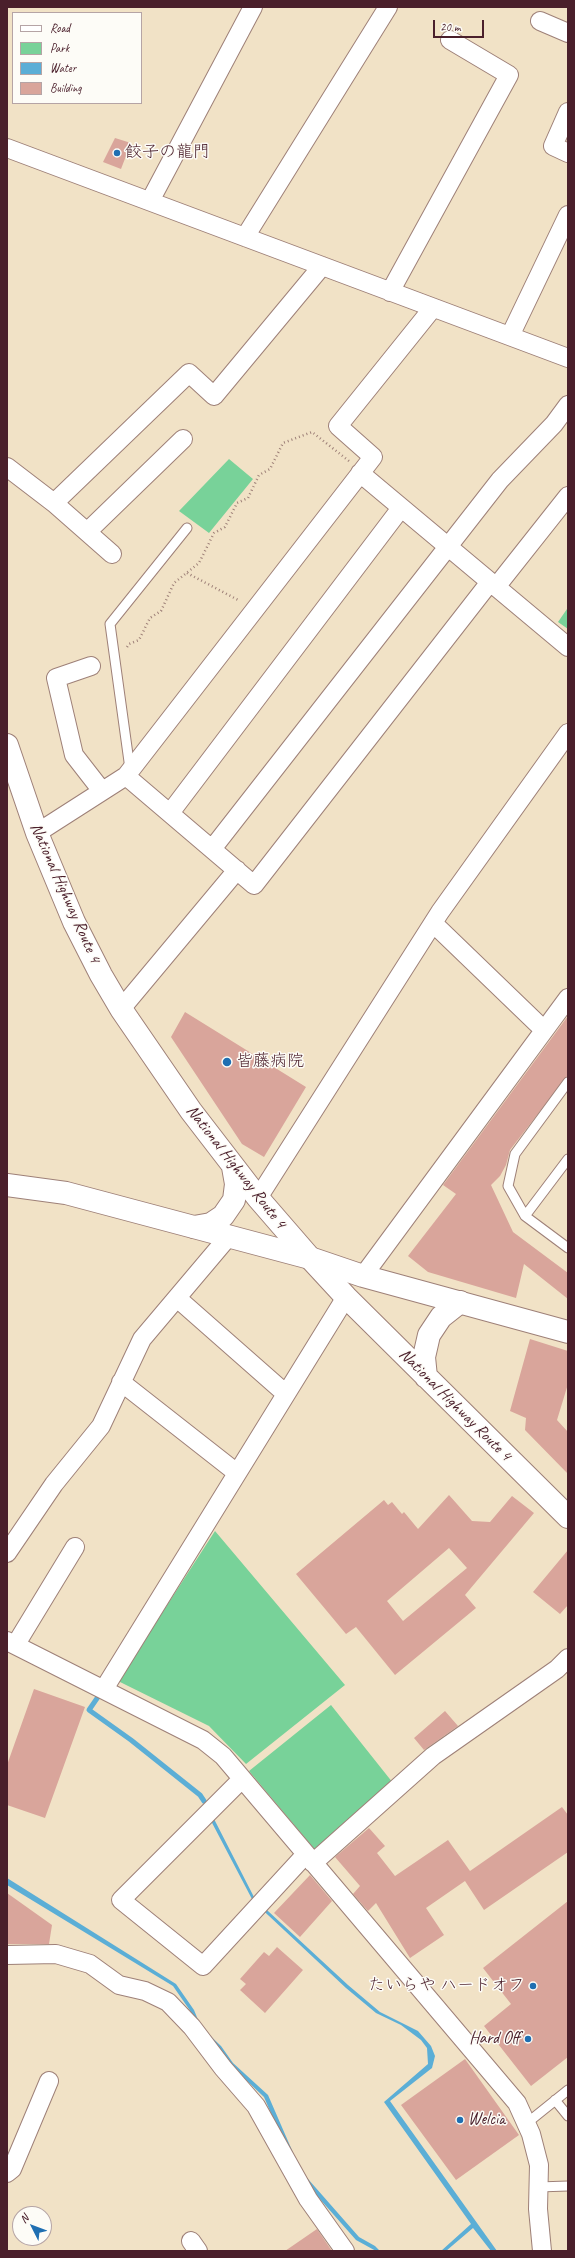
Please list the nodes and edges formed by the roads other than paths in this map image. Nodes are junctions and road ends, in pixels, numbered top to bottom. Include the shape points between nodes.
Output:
1 (254, 7) edge
2 (388, 7) edge
3 (540, 20) dead end
4 (568, 33) edge
5 (450, 40) dead end
6 (568, 112) edge
7 (7, 148) edge
8 (568, 153) edge
9 (150, 200) junction
10 (568, 215) edge
11 (245, 237) junction
12 (322, 266) junction
13 (390, 292) junction
14 (432, 308) junction
15 (510, 336) junction
16 (568, 358) edge
17 (568, 405) edge
18 (183, 439) dead end
19 (7, 467) edge
20 (355, 468) junction
21 (568, 496) edge
22 (54, 503) junction
23 (402, 508) junction
24 (187, 528) dead end
25 (87, 532) junction
26 (447, 546) junction
27 (112, 554) dead end
28 (493, 584) junction
29 (568, 646) edge
30 (91, 666) dead end
31 (568, 733) edge
32 (7, 745) edge
33 (128, 773) junction
34 (102, 791) junction
35 (170, 813) junction
36 (37, 833) junction
37 (212, 849) junction
38 (237, 870) junction
39 (433, 923) junction
40 (568, 998) edge
41 (121, 1009) junction
42 (544, 1030) junction
43 (568, 1082) edge
44 (568, 1159) edge
45 (233, 1167) junction
46 (7, 1185) edge
47 (258, 1198) junction
48 (525, 1216) junction
49 (194, 1227) junction
50 (229, 1236) junction
51 (567, 1246) edge
52 (310, 1258) junction
53 (364, 1276) junction
54 (346, 1296) junction
55 (177, 1298) junction
56 (460, 1302) junction
57 (568, 1332) edge
58 (426, 1377) junction
59 (121, 1382) junction
60 (286, 1394) junction
61 (237, 1473) junction
62 (568, 1517) edge
63 (75, 1547) dead end
64 (7, 1553) edge
65 (11, 1643) edge
66 (568, 1658) edge
67 (104, 1689) junction
68 (242, 1779) junction
69 (309, 1859) junction
70 (7, 1955) edge
71 (50, 2081) dead end
72 (568, 2090) edge
73 (555, 2100) junction
74 (568, 2116) edge
75 (527, 2123) junction
76 (7, 2173) edge
77 (568, 2186) edge
78 (538, 2187) junction
79 (345, 2251) edge
80 (542, 2251) edge

1 - 9 street
2 - 11 street
3 - 4 street
5 - 13 street via 509,75
6 - 8 street via 553,146
7 - 9 street
9 - 11 street
10 - 15 street
11 - 12 street
12 - 13 street
12 - 22 street via 214,396 189,373
13 - 14 street
14 - 15 street
14 - 20 street via 338,426 373,457
15 - 16 street
17 - 26 street via 554,424 500,480
18 - 25 street
19 - 22 street
20 - 23 street
20 - 33 street
21 - 28 street
22 - 25 street
23 - 26 street
23 - 35 street
24 - 33 lane via 110,624
25 - 27 street
26 - 28 street
26 - 37 street
28 - 29 street
28 - 38 street via 254,885
30 - 34 street via 56,678 74,755
31 - 39 street
32 - 36 main road, National Highway Route 4
33 - 34 street
33 - 35 street
34 - 36 street
35 - 37 street
36 - 41 main road, National Highway Route 4 via 74,922
37 - 38 street
38 - 41 street
39 - 42 street
39 - 47 street
40 - 42 street
41 - 45 main road, National Highway Route 4
42 - 53 street
43 - 48 lane via 515,1154 508,1186
44 - 48 lane
45 - 47 main road, National Highway Route 4
45 - 49 main road via 236,1184 234,1200 223,1216 211,1224
46 - 49 main road via 66,1193
47 - 52 main road, National Highway Route 4
48 - 51 lane
49 - 50 main road
50 - 52 main road
50 - 55 street
52 - 53 main road
52 - 54 main road, National Highway Route 4
53 - 56 main road
54 - 58 main road, National Highway Route 4
54 - 60 street
55 - 59 street via 142,1340
55 - 60 street
56 - 57 main road
56 - 58 main road via 441,1317 429,1335 424,1357
58 - 62 main road, National Highway Route 4
59 - 61 street
59 - 64 street via 101,1426 54,1484
60 - 61 street
61 - 67 street
63 - 65 street
65 - 67 street
66 - 69 street via 557,1669 433,1756
67 - 68 street via 203,1740 223,1756
68 - 69 street
68 - 69 street via 121,1900 203,1966
69 - 75 street via 518,2103
70 - 79 street via 56,1954 90,1964 119,1985 145,1991 168,2002 192,2027 256,2106 308,2199
71 - 76 street via 12,2168
72 - 73 lane
73 - 74 lane
73 - 75 lane
75 - 78 street via 539,2165
77 - 78 lane
78 - 80 street

